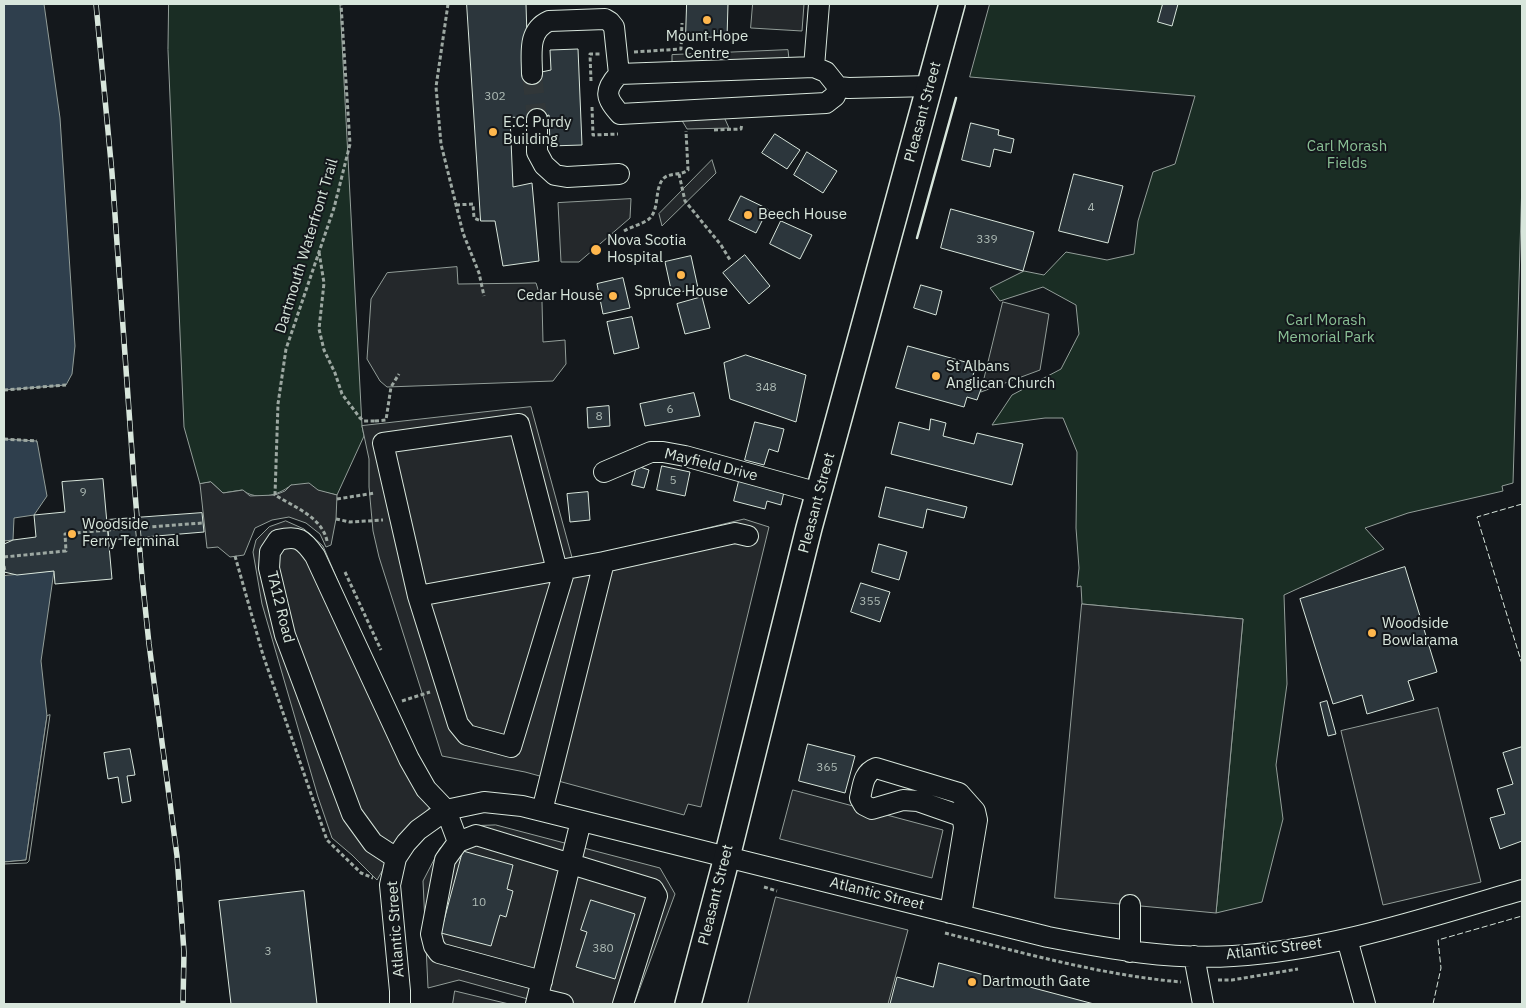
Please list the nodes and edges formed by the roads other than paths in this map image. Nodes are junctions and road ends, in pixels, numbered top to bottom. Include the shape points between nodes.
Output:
1 (819, 4) edge
2 (952, 4) edge
3 (814, 67) junction
4 (532, 74) tunnel mouth
5 (619, 74) junction
6 (930, 86) junction
7 (838, 87) junction
8 (537, 118) tunnel mouth
9 (619, 174) dead end
10 (604, 472) dead end
11 (820, 493) junction
12 (748, 536) dead end
13 (604, 562) junction
14 (561, 570) junction
15 (418, 596) junction
16 (446, 810) junction
17 (542, 811) junction
18 (581, 821) junction
19 (458, 842) junction
20 (727, 857) junction
21 (396, 858) junction
22 (571, 862) junction
23 (1522, 890) edge
24 (1130, 905) dead end
25 (955, 914) junction
26 (1347, 939) junction
27 (1130, 952) junction
28 (1194, 956) junction
29 (539, 994) edge
30 (400, 1004) edge
31 (564, 1004) edge
32 (623, 1004) edge
33 (688, 1004) edge
34 (1203, 1004) edge
35 (1365, 1004) edge

1 - 3 street
2 - 6 main road, Pleasant Street
3 - 5 street
3 - 7 street via 826,72
4 - 5 street via 534,33 540,25 548,21 605,19 614,27
5 - 7 street via 608,91 609,102 620,114 826,103 835,96
6 - 7 street
6 - 11 main road, Pleasant Street
8 - 9 street via 538,152 544,165 555,175
10 - 11 street, Mayfield Drive via 651,452 664,452
11 - 20 main road, Pleasant Street
12 - 13 street via 735,532
13 - 14 street
13 - 17 street
14 - 15 street
14 - 15 street via 511,747 467,735 458,724
14 - 15 street via 519,424 383,443
16 - 17 street, Atlantic Street via 484,802
16 - 19 street
16 - 21 street, Atlantic Street via 418,830
16 - 21 street, TA12 Road via 426,789 409,759 315,556 304,542 291,537 278,540 270,552 270,568 285,635 352,814 373,843
17 - 18 street, Atlantic Street
18 - 20 street, Atlantic Street
18 - 22 street
19 - 22 street via 476,835
19 - 29 street via 445,860 432,934 434,946 439,953
20 - 25 street, Atlantic Street
20 - 33 main road, Pleasant Street
21 - 30 street, Atlantic Street via 390,885
22 - 29 street
22 - 32 street via 653,889 657,896
23 - 26 street, Atlantic Street
24 - 27 street
25 - 25 street via 963,820 958,815 918,801 903,800 872,809 864,805 860,798 865,776 870,770 876,768 959,793 975,811 977,820
25 - 27 street, Atlantic Street via 1048,937
26 - 28 street, Atlantic Street via 1233,956
26 - 35 street
27 - 28 street, Atlantic Street
28 - 34 street
29 - 31 street

